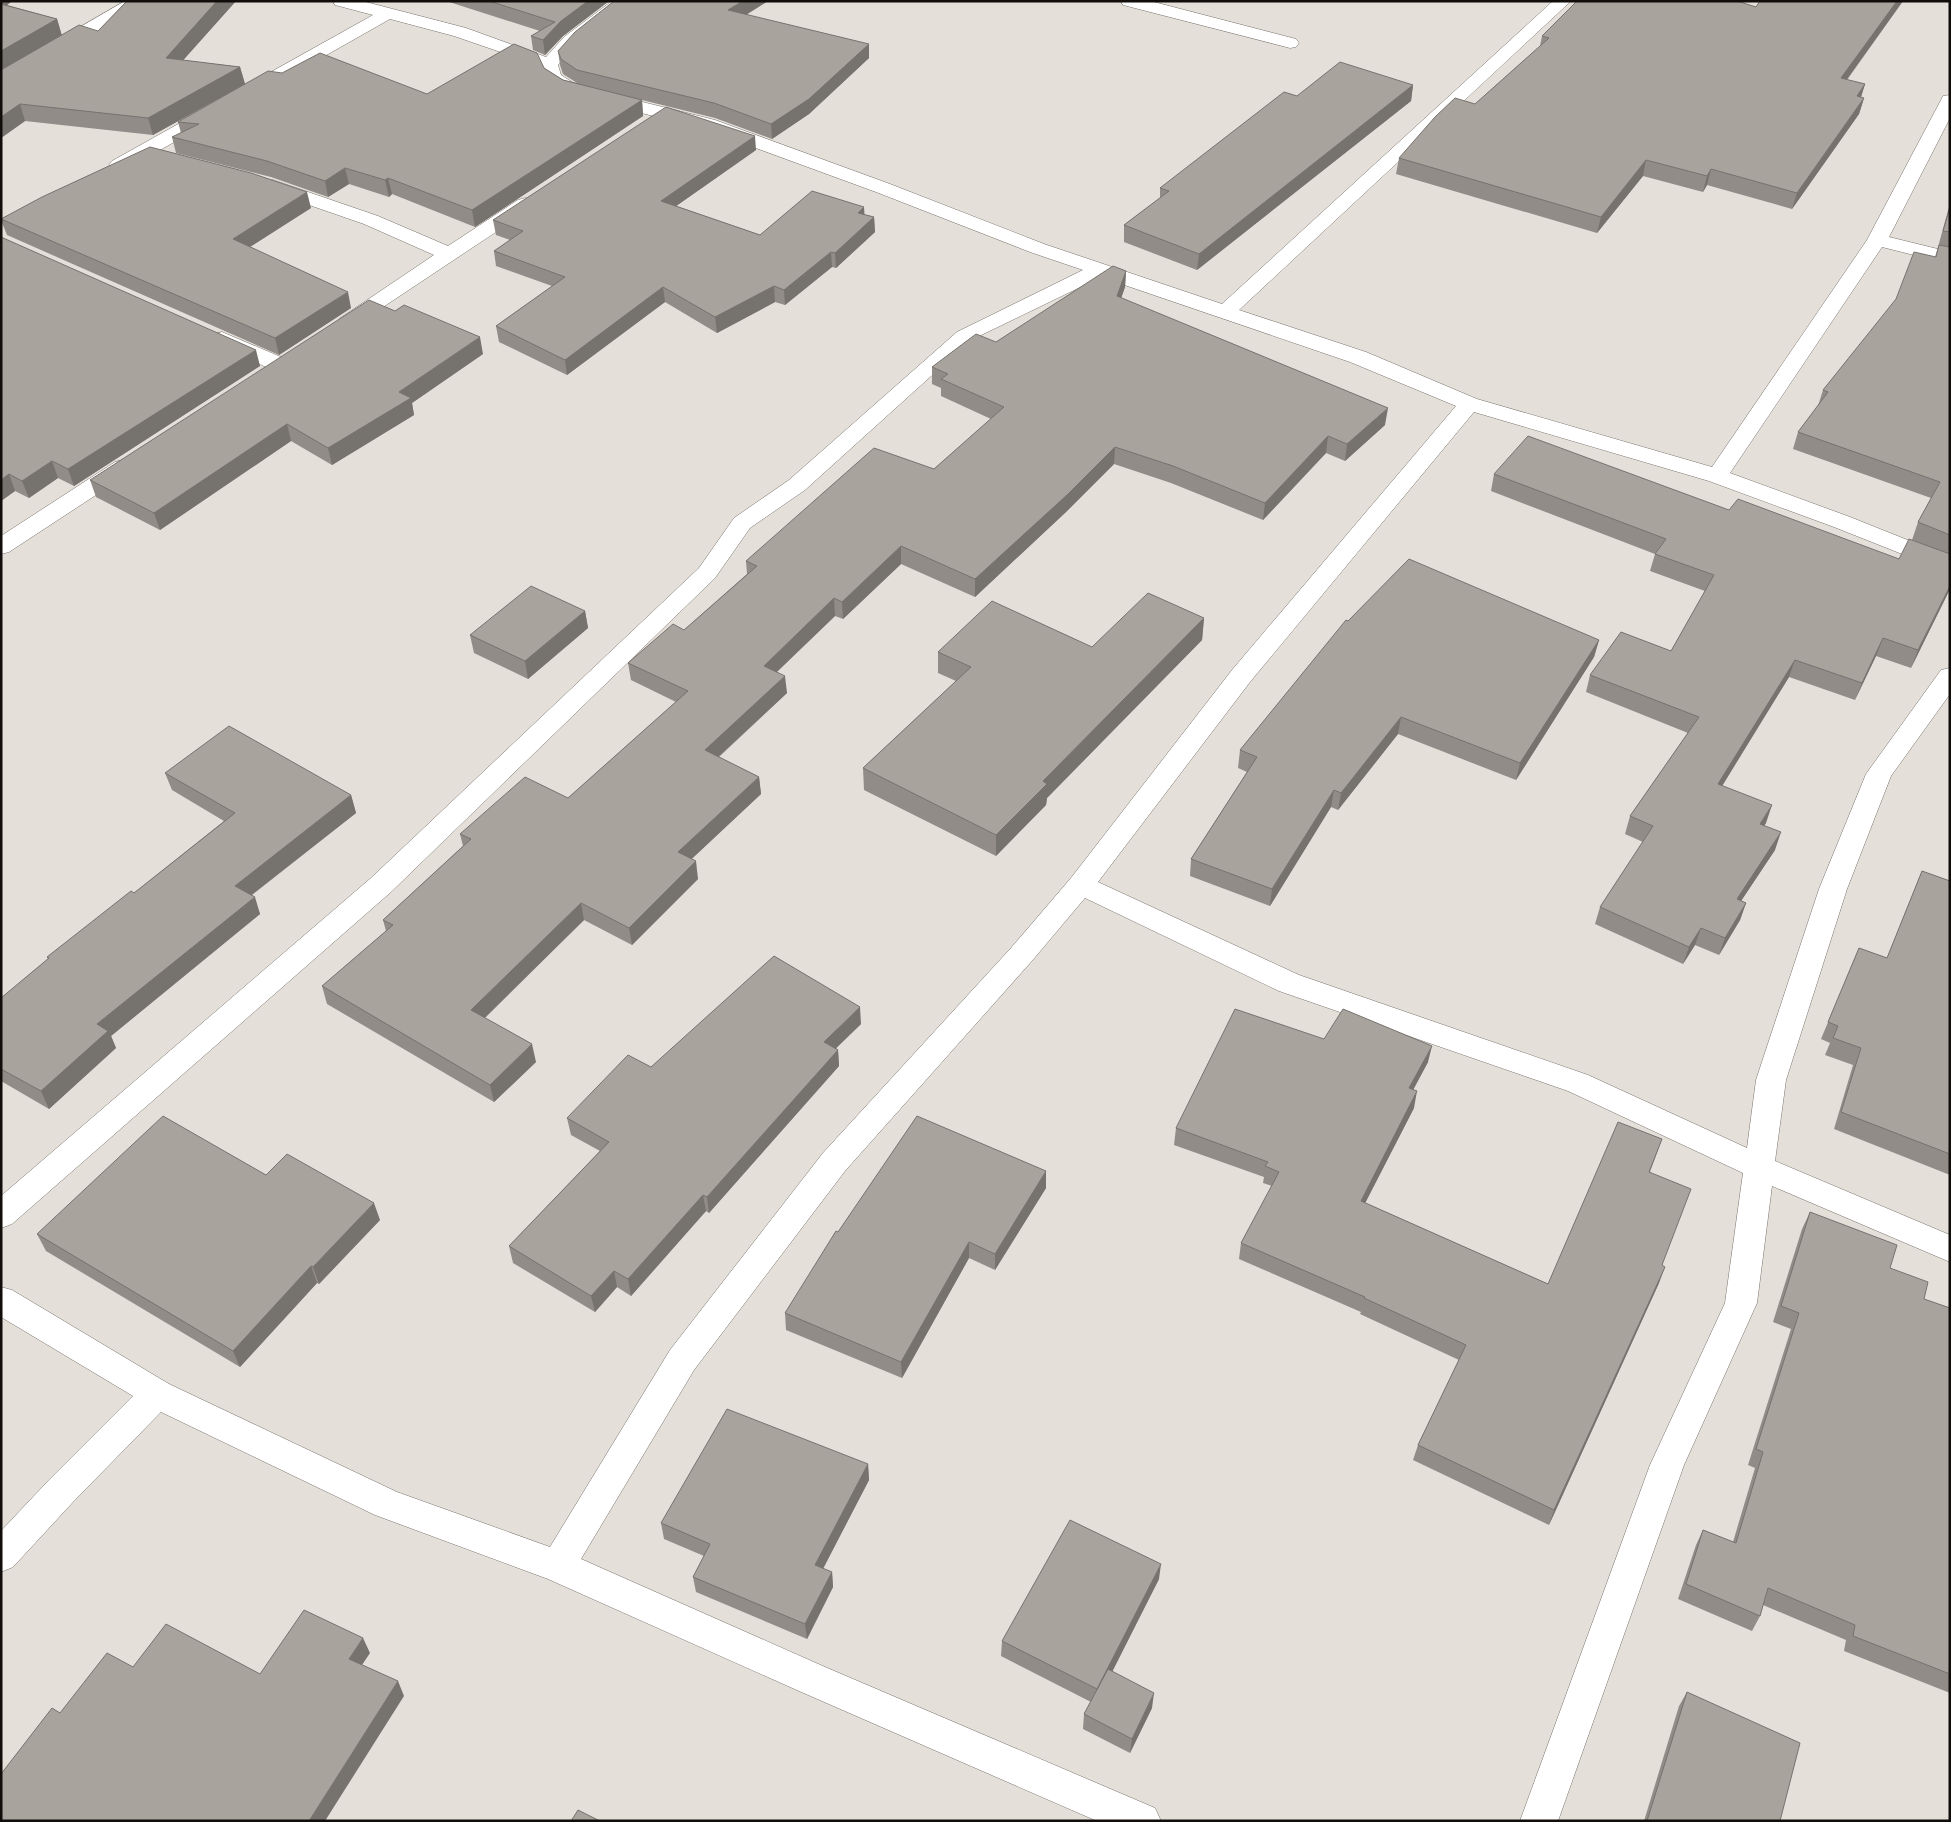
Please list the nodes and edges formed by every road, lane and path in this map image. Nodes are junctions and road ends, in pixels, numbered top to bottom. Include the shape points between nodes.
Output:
1 (138, 1) edge
2 (341, 1) edge
3 (623, 1) edge
4 (1129, 1) edge
5 (1563, 1) edge
6 (387, 14) junction
7 (1290, 43) dead end
8 (549, 64) junction
9 (1, 81) edge
10 (1950, 100) edge
11 (662, 114) junction
12 (637, 130) edge
13 (143, 152) junction
14 (171, 159) edge
15 (102, 174) edge
16 (254, 181) edge
17 (539, 195) edge
18 (1877, 240) junction
19 (448, 254) junction
20 (1950, 258) edge
21 (1101, 269) junction
22 (1226, 312) junction
23 (209, 332) edge
24 (327, 337) edge
25 (280, 365) edge
26 (1469, 404) junction
27 (141, 456) edge
28 (1717, 476) junction
29 (1, 546) edge
30 (1950, 566) edge
31 (1950, 676) edge
32 (1081, 885) junction
33 (1759, 1167) junction
34 (1, 1215) edge
35 (1950, 1248) edge
36 (1, 1300) edge
37 (157, 1394) junction
38 (1, 1556) edge
39 (558, 1566) junction
40 (1142, 1821) edge
41 (1539, 1821) edge

1 - 9 street
2 - 6 street
3 - 8 street via 570,41
4 - 7 street
5 - 22 street
6 - 8 street via 460,32
6 - 13 street
8 - 11 street via 553,78 572,90
10 - 18 street
11 - 12 street
11 - 21 street via 708,124
13 - 14 street
13 - 15 street
16 - 19 street via 371,220
17 - 19 street
18 - 20 street
18 - 28 street
19 - 24 street
21 - 22 street
21 - 34 street via 964,336 797,485 742,523 708,573 380,885
22 - 26 street via 1358,357
23 - 25 street
26 - 28 street
26 - 32 street via 1241,676
27 - 29 street
28 - 30 street
31 - 33 street via 1880,774 1833,889 1771,1080
32 - 33 street via 1289,983 1578,1083
32 - 39 street via 834,1162 682,1360
33 - 35 street
33 - 41 street via 1741,1303 1667,1465
36 - 37 street
37 - 38 street
37 - 39 street via 387,1504
39 - 40 street

